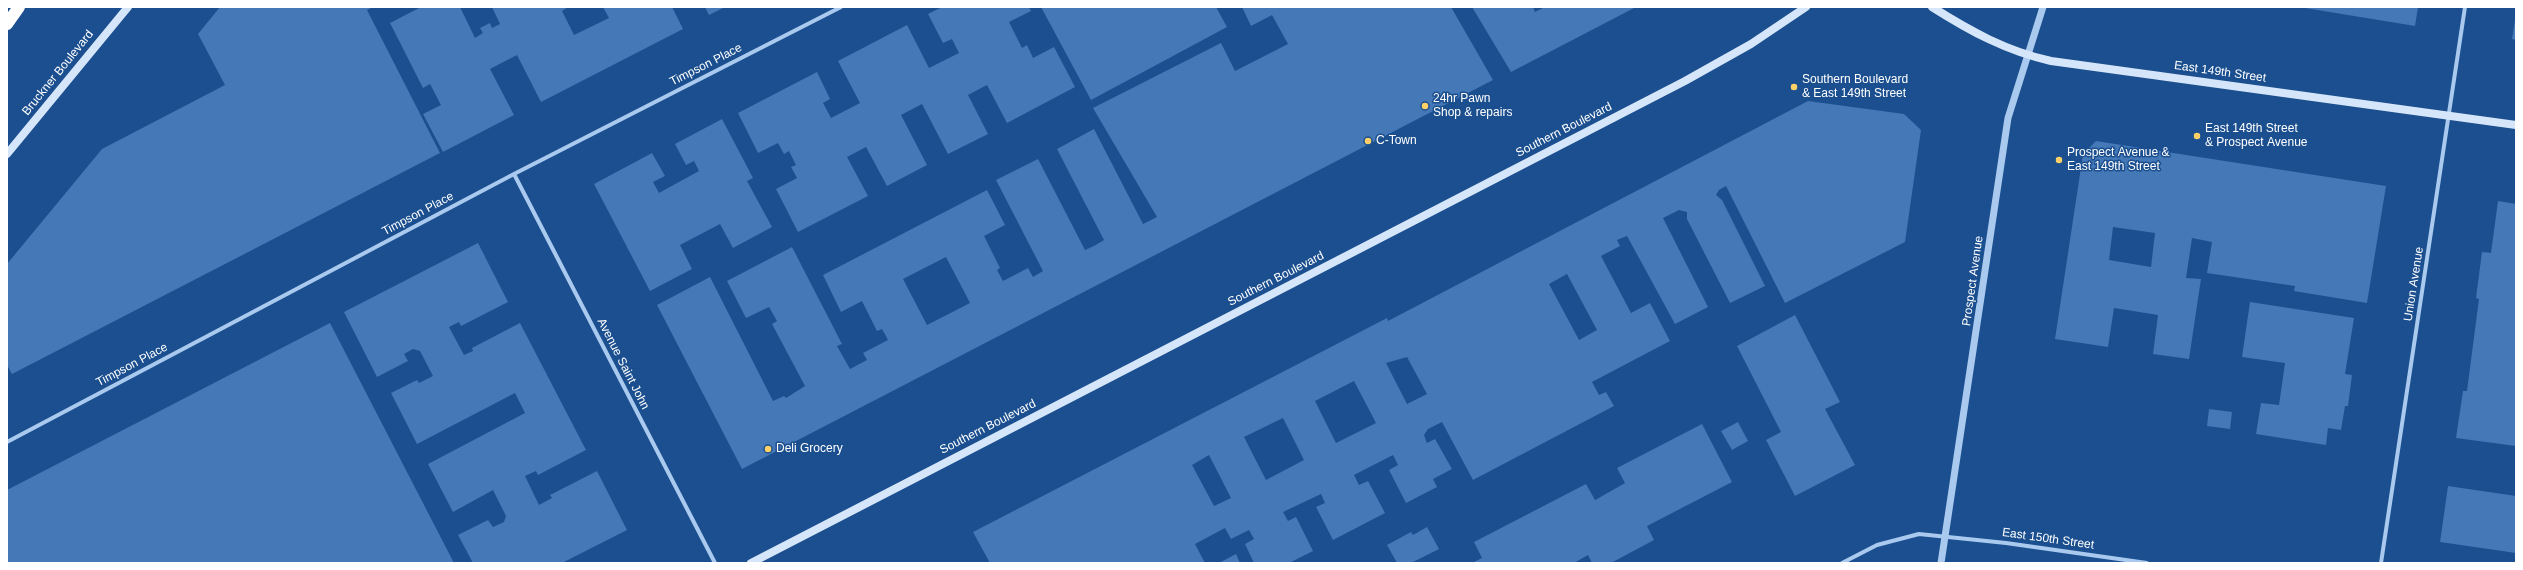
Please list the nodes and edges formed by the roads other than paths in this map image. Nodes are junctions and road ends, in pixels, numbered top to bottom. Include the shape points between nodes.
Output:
1 (19, 7) edge
2 (128, 7) edge
3 (841, 7) edge
4 (1806, 7) edge
5 (1932, 7) edge
6 (2043, 7) edge
7 (2465, 7) edge
8 (7, 24) edge
9 (2026, 56) junction
10 (2449, 116) junction
11 (2516, 125) edge
12 (7, 154) edge
13 (514, 174) junction
14 (7, 442) edge
15 (1945, 536) junction
16 (715, 563) edge
17 (751, 563) edge
18 (1842, 563) edge
19 (1941, 563) edge
20 (2147, 563) edge
21 (2381, 563) edge

1 - 8 highway
2 - 12 main road, Bruckner Boulevard
3 - 13 street, Timpson Place
4 - 17 main road, Southern Boulevard via 1751,44 1686,82
5 - 9 main road, East 149th Street via 1994,44
6 - 9 street, Prospect Avenue
7 - 10 street, Union Avenue
9 - 10 main road, East 149th Street
9 - 15 street, Prospect Avenue via 2008,118
10 - 11 main road, East 149th Street
10 - 21 street, Union Avenue
13 - 14 street, Timpson Place
13 - 16 street, Avenue Saint John
15 - 18 street, East 150th Street via 1919,534 1897,538
15 - 19 street, Prospect Avenue
15 - 20 street, East 150th Street

